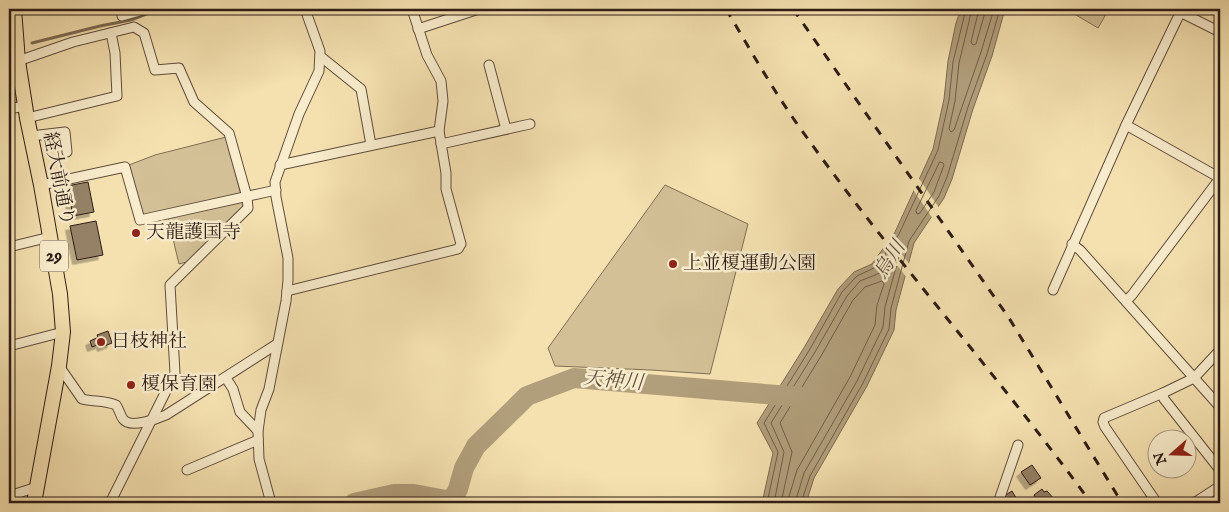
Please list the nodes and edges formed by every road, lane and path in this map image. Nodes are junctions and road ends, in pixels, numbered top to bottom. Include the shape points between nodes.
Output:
1 (14, 9) edge
2 (147, 9) edge
3 (305, 9) edge
4 (412, 9) edge
5 (479, 9) edge
6 (1181, 10) edge
7 (123, 20) edge
8 (418, 29) junction
9 (111, 32) junction
10 (1220, 32) edge
11 (320, 56) junction
12 (18, 61) junction
13 (489, 65) dead end
14 (9, 109) edge
15 (26, 112) junction
16 (530, 124) dead end
17 (1126, 124) junction
18 (506, 129) junction
19 (439, 131) junction
20 (31, 136) junction
21 (441, 144) junction
22 (370, 145) junction
23 (67, 152) dead end
24 (280, 165) junction
25 (1220, 178) edge
26 (41, 185) junction
27 (276, 190) junction
28 (246, 197) junction
29 (50, 238) junction
30 (1072, 244) junction
31 (9, 247) edge
32 (1053, 290) dead end
33 (287, 291) junction
34 (1126, 301) junction
35 (63, 332) junction
36 (278, 344) junction
37 (9, 346) edge
38 (1220, 350) edge
39 (60, 366) junction
40 (226, 378) junction
41 (1194, 378) junction
42 (1163, 393) junction
43 (1220, 408) edge
44 (153, 420) junction
45 (258, 436) junction
46 (1018, 445) dead end
47 (186, 470) dead end
48 (1220, 470) edge
49 (1220, 486) edge
50 (37, 487) junction
51 (9, 496) edge
52 (34, 503) edge
53 (110, 503) edge
54 (271, 503) edge
55 (998, 503) edge
56 (1157, 503) edge
57 (1194, 503) edge

1 - 12 main road, 経大前通り / 29
2 - 7 street
3 - 11 street
4 - 8 street
5 - 8 street
6 - 10 street
6 - 17 street
7 - 9 street
7 - 28 street via 144,33 155,70 179,68 194,102 229,133
8 - 19 street via 427,56 441,81 443,101
9 - 12 street
9 - 15 street via 117,96
11 - 22 street via 361,89
11 - 24 street via 319,71
12 - 15 main road, 経大前通り / 29
13 - 18 street
14 - 15 street
15 - 20 main road, 経大前通り / 29
16 - 18 street
17 - 25 street
17 - 30 street
18 - 21 street
19 - 21 street
19 - 22 street
20 - 23 street via 65,132
20 - 26 main road, 経大前通り / 29
21 - 33 street via 446,189 460,244 458,249
22 - 24 street
24 - 27 street
25 - 34 street
26 - 28 street via 126,167 140,220
26 - 29 main road, 経大前通り / 29
27 - 28 street
27 - 33 street via 288,258
28 - 44 street via 248,208 170,285 175,373
29 - 31 street
29 - 35 main road, 経大前通り / 29
30 - 32 street
30 - 34 street
33 - 36 street
34 - 41 street
35 - 37 street
35 - 39 main road, 経大前通り / 29
36 - 40 street
36 - 45 street via 269,389 261,410
38 - 41 street
39 - 44 street via 82,399 116,405 128,424
39 - 50 main road, 経大前通り / 29
40 - 44 street
40 - 45 street via 240,412
41 - 42 street
41 - 43 street
42 - 48 street
42 - 56 street via 1107,415 1103,422
44 - 53 street
45 - 47 street
45 - 54 street
46 - 55 street
49 - 57 street
50 - 51 street
50 - 52 main road, 経大前通り / 29

